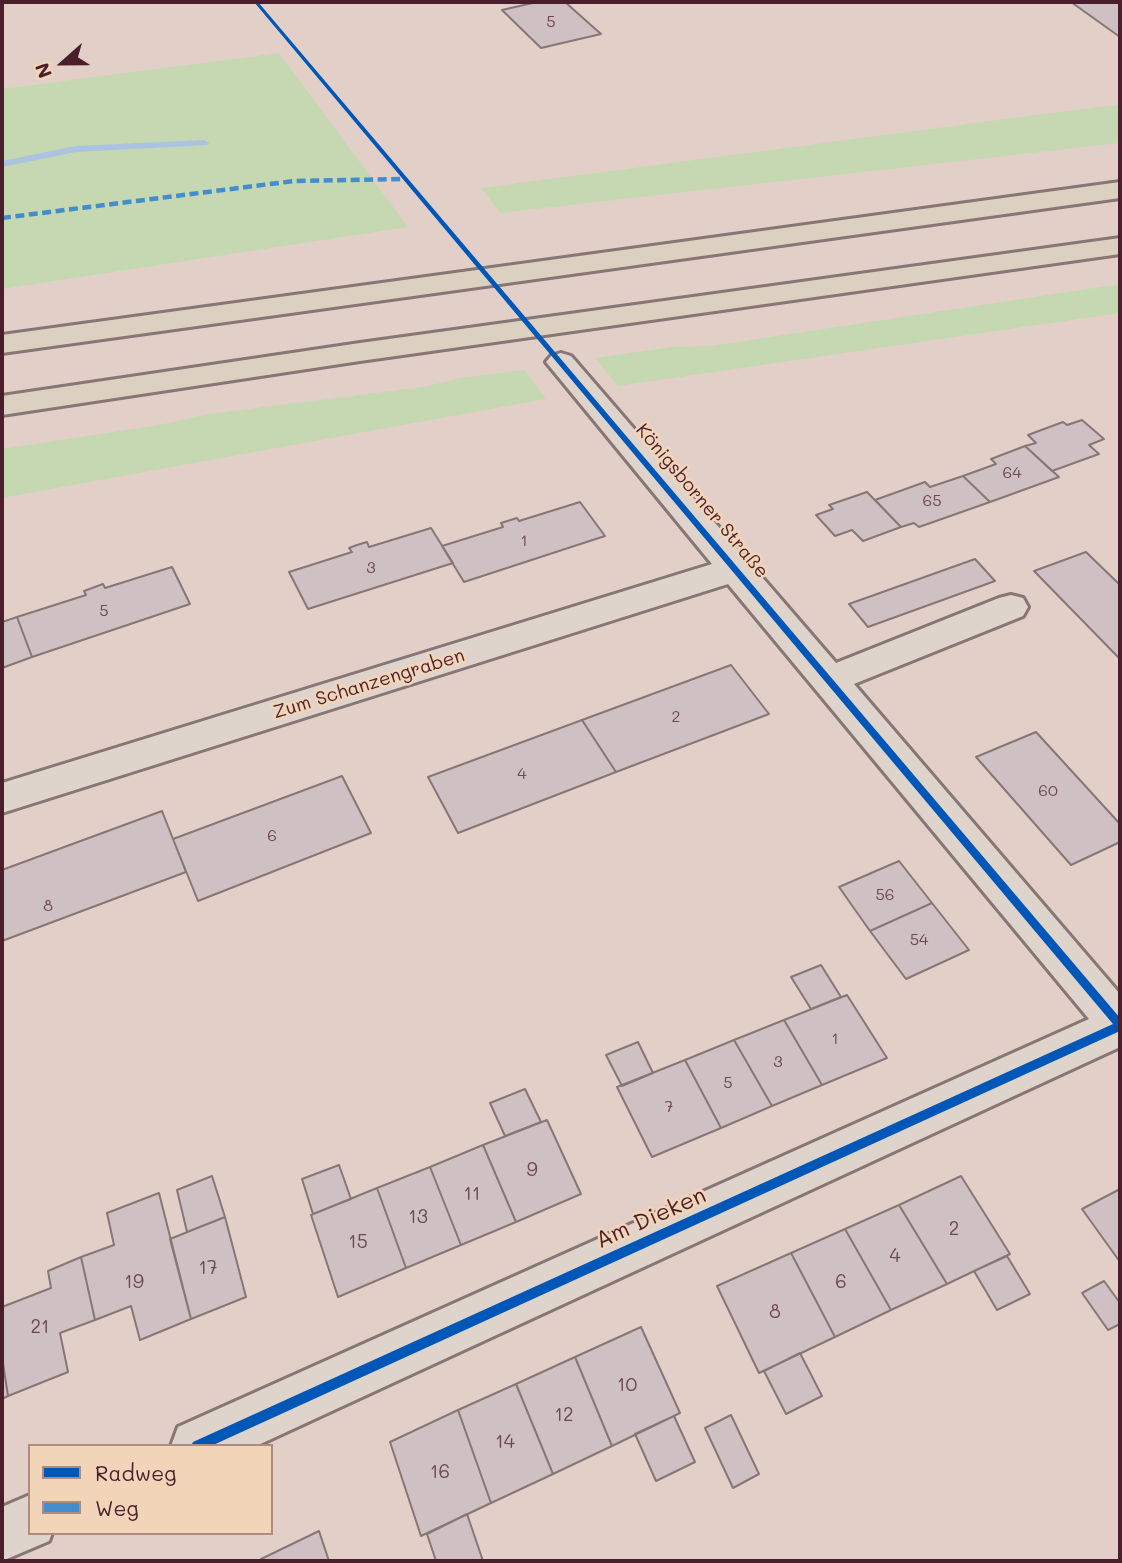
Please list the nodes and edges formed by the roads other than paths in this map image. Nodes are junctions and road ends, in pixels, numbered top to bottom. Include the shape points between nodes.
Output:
1 (1120, 190) edge
2 (1120, 246) edge
3 (2, 344) edge
4 (561, 362) dead end
5 (2, 406) edge
6 (736, 569) junction
7 (1011, 607) dead end
8 (829, 680) junction
9 (2, 798) edge
10 (1120, 1025) edge
11 (201, 1444) edge
12 (28, 1523) edge
13 (2, 1535) edge

1 - 3 highway
2 - 5 highway
4 - 6 street, Königsborner Straße
6 - 8 street, Königsborner Straße
6 - 9 street, Zum Schanzengraben
7 - 8 street
8 - 10 street, Königsborner Straße
10 - 11 street, Am Dieken
12 - 13 street

